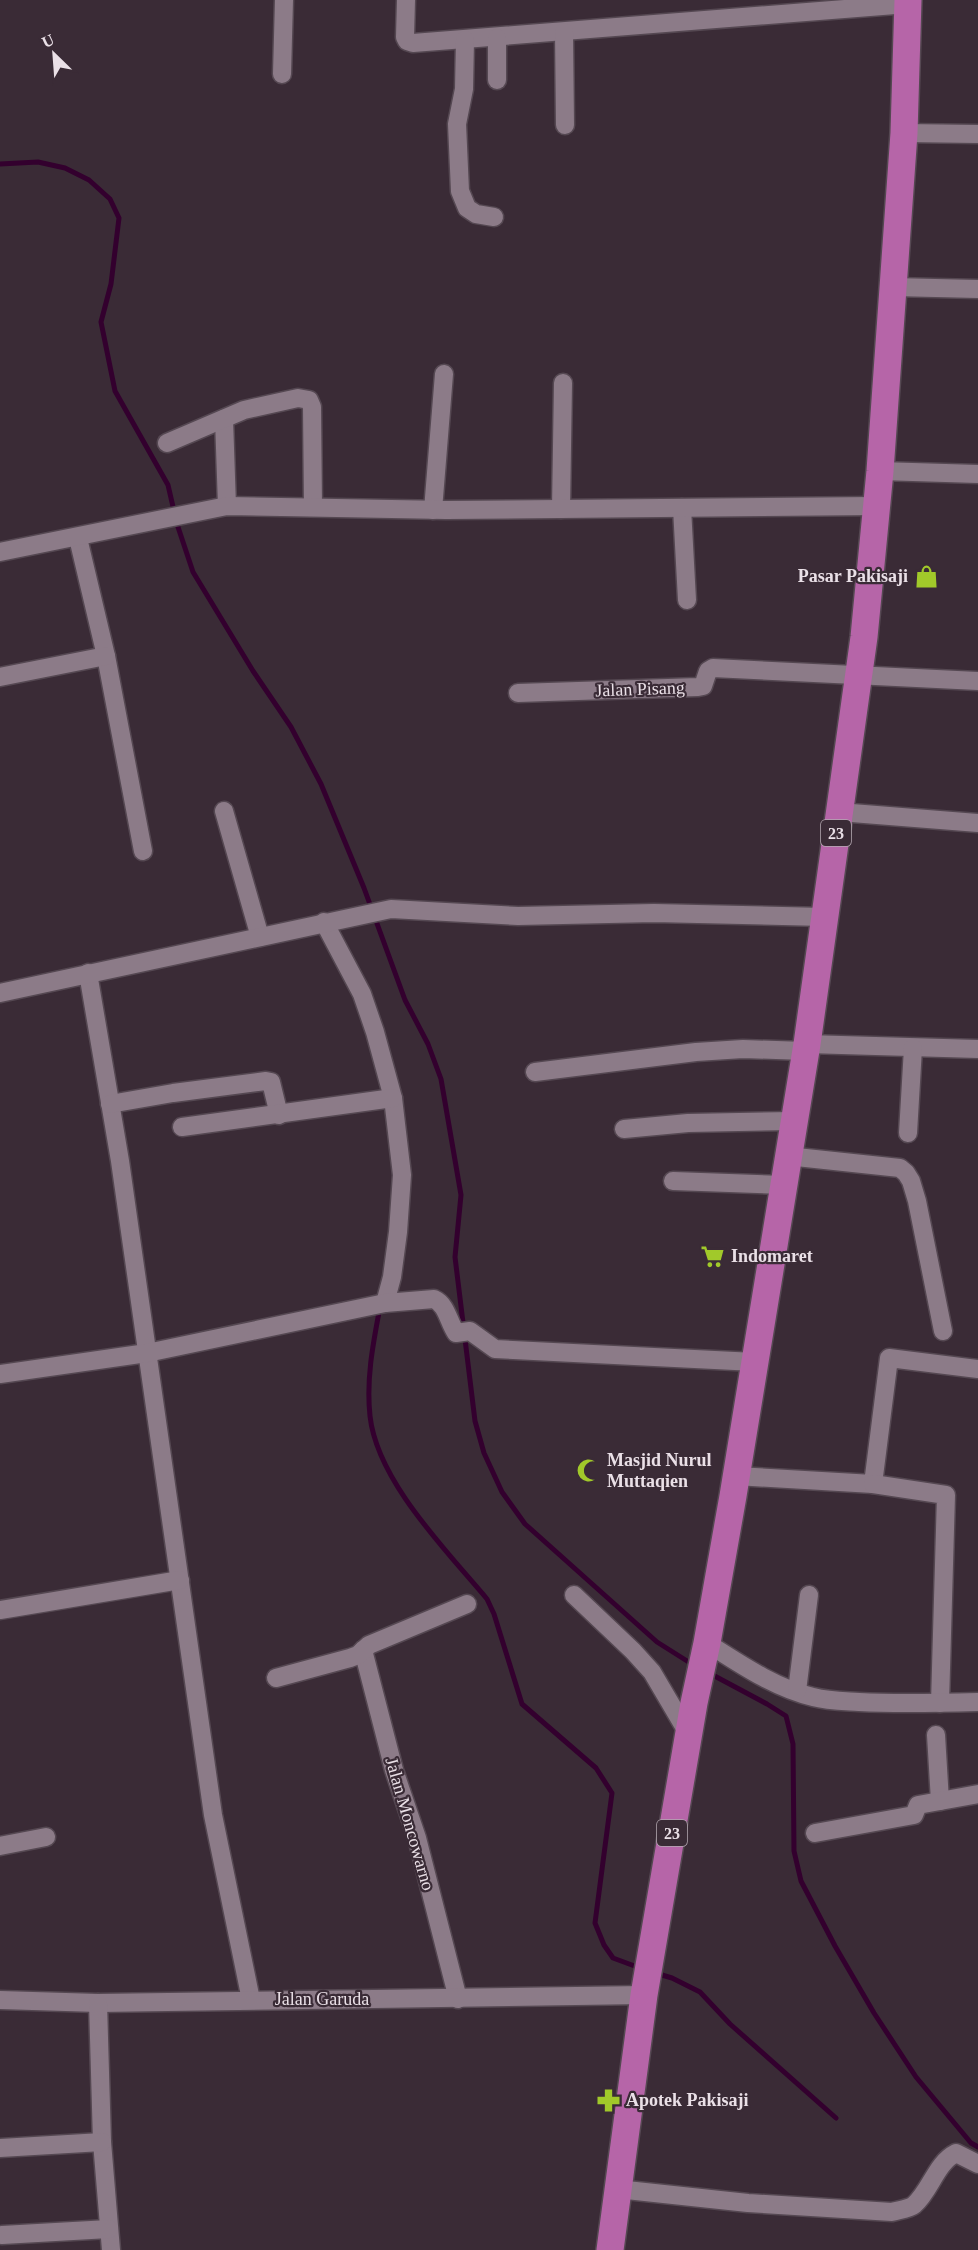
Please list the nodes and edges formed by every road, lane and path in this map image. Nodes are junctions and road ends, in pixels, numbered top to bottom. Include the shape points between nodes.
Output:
1 (284, 0) edge
2 (406, 0) edge
3 (908, 2) edge
4 (564, 32) junction
5 (496, 38) junction
6 (465, 40) junction
7 (282, 74) dead end
8 (497, 80) dead end
9 (565, 125) dead end
10 (904, 133) junction
11 (978, 134) edge
12 (494, 217) dead end
13 (893, 287) junction
14 (978, 289) edge
15 (444, 374) dead end
16 (563, 383) dead end
17 (224, 419) junction
18 (167, 443) dead end
19 (880, 471) junction
20 (978, 474) edge
21 (227, 506) junction
22 (876, 506) junction
23 (314, 507) junction
24 (682, 508) junction
25 (561, 509) junction
26 (433, 510) junction
27 (78, 537) junction
28 (0, 552) edge
29 (687, 600) dead end
30 (106, 656) junction
31 (857, 675) junction
32 (0, 676) edge
33 (978, 681) edge
34 (518, 693) dead end
35 (224, 811) dead end
36 (839, 812) junction
37 (978, 823) edge
38 (143, 851) dead end
39 (824, 917) junction
40 (325, 922) junction
41 (260, 937) junction
42 (88, 973) junction
43 (0, 993) edge
44 (806, 1047) junction
45 (913, 1048) junction
46 (978, 1049) edge
47 (535, 1072) dead end
48 (393, 1098) junction
49 (110, 1104) junction
50 (279, 1115) junction
51 (793, 1121) junction
52 (182, 1127) dead end
53 (624, 1129) dead end
54 (908, 1133) dead end
55 (787, 1156) junction
56 (673, 1181) dead end
57 (783, 1185) junction
58 (381, 1304) junction
59 (943, 1331) dead end
60 (147, 1353) junction
61 (755, 1362) junction
62 (978, 1369) edge
63 (0, 1374) edge
64 (736, 1476) junction
65 (873, 1484) junction
66 (180, 1580) junction
67 (574, 1595) dead end
68 (809, 1595) dead end
69 (467, 1604) dead end
70 (0, 1610) edge
71 (363, 1650) junction
72 (705, 1651) junction
73 (276, 1678) dead end
74 (797, 1691) junction
75 (978, 1702) edge
76 (940, 1703) junction
77 (689, 1735) junction
78 (936, 1735) dead end
79 (978, 1794) edge
80 (940, 1801) junction
81 (815, 1833) dead end
82 (46, 1837) dead end
83 (0, 1846) edge
84 (648, 1980) junction
85 (458, 1999) junction
86 (0, 2000) edge
87 (251, 2000) junction
88 (98, 2002) junction
89 (102, 2142) junction
90 (0, 2148) edge
91 (978, 2164) edge
92 (617, 2189) junction
93 (109, 2229) junction
94 (2, 2235) dead end
95 (111, 2250) edge
96 (610, 2250) edge

1 - 7 street
2 - 6 street via 407,40
3 - 4 street
3 - 10 highway, 23
4 - 5 street
4 - 9 street
5 - 6 street
5 - 8 street
6 - 12 street via 464,89 457,124 460,191 467,208
10 - 11 street
10 - 13 highway, 23
13 - 14 street
13 - 19 highway, 23
15 - 26 street
16 - 25 street
17 - 18 street
17 - 21 street
17 - 23 street via 244,410 298,398 309,400
19 - 20 street
19 - 22 highway, 23
21 - 23 street
21 - 27 street
22 - 24 street
22 - 31 highway, 23
23 - 26 street
24 - 25 street
24 - 29 street
25 - 26 street
27 - 28 street
27 - 30 street
30 - 32 street
30 - 38 street
31 - 33 street
31 - 34 street, Jalan Pisang via 713,668 708,671 703,687
31 - 36 highway, 23
35 - 41 street
36 - 37 street
36 - 39 highway, 23
39 - 40 street via 654,913 518,916 391,909
39 - 44 highway, 23
40 - 41 street
40 - 48 street via 362,994
41 - 42 street
42 - 43 street
42 - 49 street
44 - 45 street
44 - 47 street via 696,1052
44 - 51 highway, 23
45 - 46 street
45 - 54 street
48 - 50 street
48 - 58 street via 402,1175 392,1277
49 - 50 street via 266,1081 274,1088
49 - 60 street
50 - 52 street
51 - 53 street
51 - 55 highway, 23
55 - 57 highway, 23
55 - 59 street via 900,1168 906,1173 917,1201
56 - 57 street
57 - 61 highway, 23
58 - 60 street
58 - 61 street via 440,1301 463,1332 495,1349
60 - 63 street
60 - 66 street
61 - 64 highway, 23
62 - 65 street via 889,1358
64 - 65 street
64 - 72 highway, 23
65 - 76 street via 946,1495
66 - 70 street
66 - 87 street via 213,1815
67 - 77 street via 652,1672
68 - 74 street
69 - 71 street
71 - 73 street via 350,1658
71 - 85 street, Jalan Moncowarno
72 - 74 street
72 - 77 highway, 23
74 - 76 street via 835,1701
75 - 76 street
77 - 84 highway, 23
78 - 80 street
79 - 80 street
80 - 81 street via 917,1806 914,1815
82 - 83 street
84 - 85 street, Jalan Garuda
84 - 92 highway, 23
85 - 87 street, Jalan Garuda
86 - 88 street, Jalan Garuda
87 - 88 street, Jalan Garuda
88 - 89 street
89 - 90 street
89 - 93 street
91 - 92 street via 956,2153 946,2158 913,2206 892,2212 748,2203
92 - 96 highway, 23
93 - 94 street
93 - 95 street

